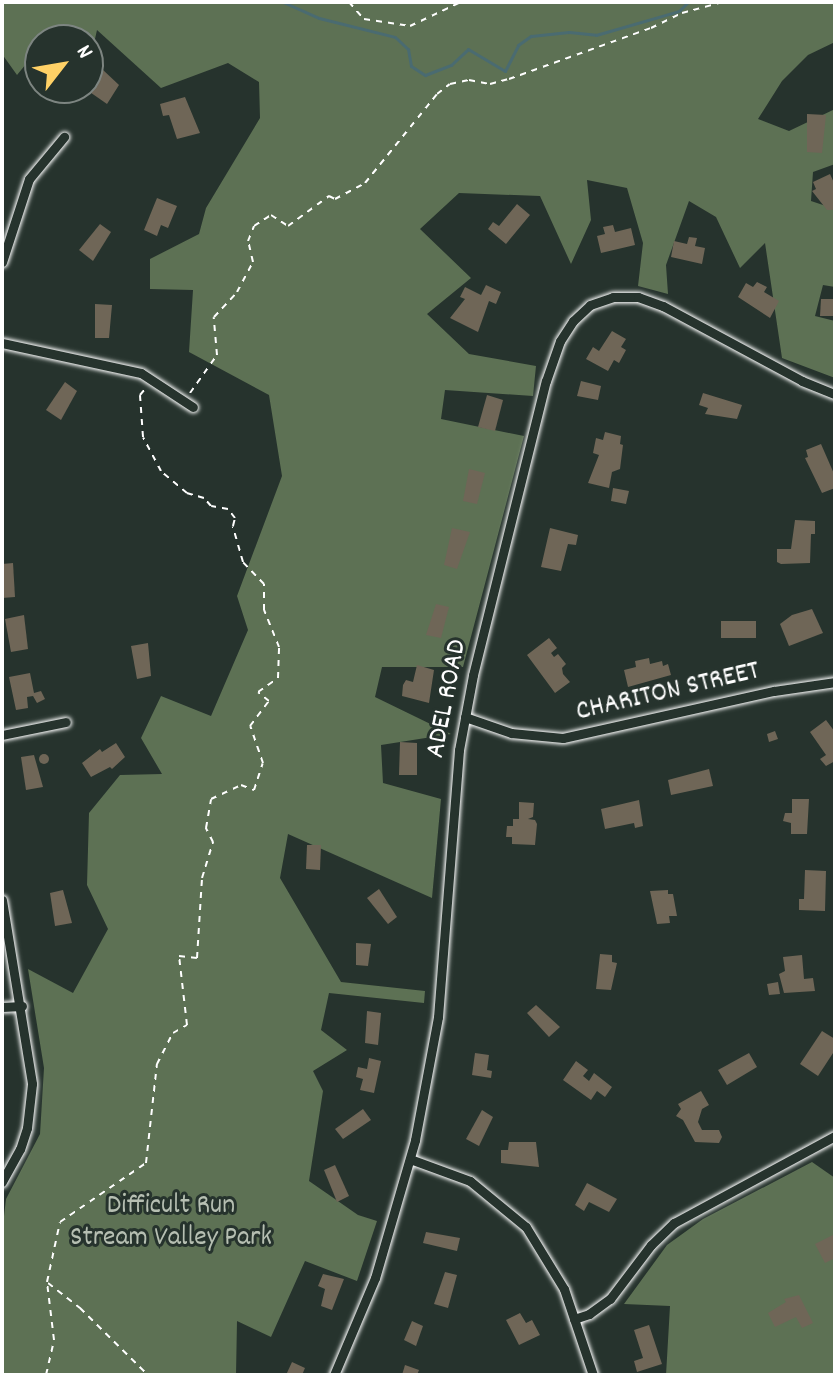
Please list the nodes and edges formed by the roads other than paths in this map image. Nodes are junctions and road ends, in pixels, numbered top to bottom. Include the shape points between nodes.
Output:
1 (64, 137) dead end
2 (2, 262) edge
3 (2, 343) edge
4 (835, 394) edge
5 (189, 404) road end
6 (835, 682) edge
7 (465, 717) junction
8 (66, 722) dead end
9 (2, 735) edge
10 (2, 900) edge
11 (22, 1006) junction
12 (2, 1007) edge
13 (835, 1136) edge
14 (410, 1159) junction
15 (2, 1182) edge
16 (574, 1319) junction
17 (334, 1375) edge
18 (593, 1375) edge

1 - 2 street via 29,179
3 - 5 street via 141,373
4 - 7 street, ADEL ROAD via 651,300 613,297 581,312 560,341 546,381
6 - 7 street, CHARITON STREET via 563,738 511,733
7 - 14 street, ADEL ROAD via 453,791 438,1017
8 - 9 street
10 - 11 street
11 - 12 street
11 - 15 street via 31,1107 20,1149
13 - 16 street via 674,1223 610,1299
14 - 16 street via 470,1181 511,1211 552,1265
14 - 17 street, ADEL ROAD via 375,1278
16 - 18 street

